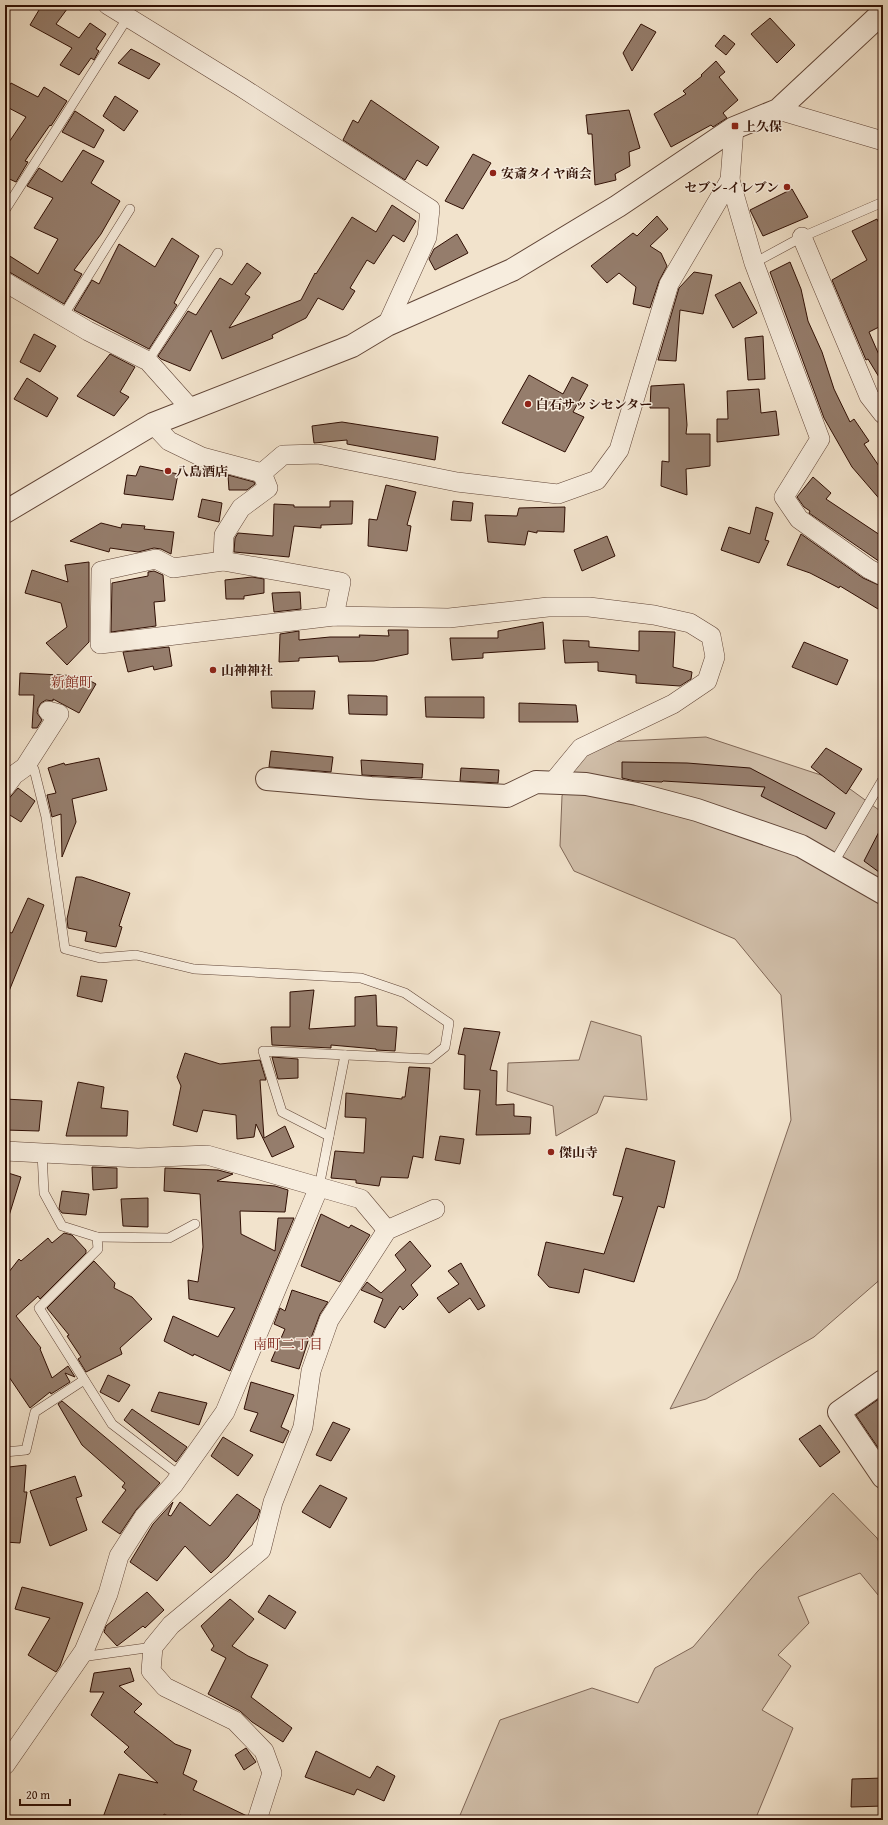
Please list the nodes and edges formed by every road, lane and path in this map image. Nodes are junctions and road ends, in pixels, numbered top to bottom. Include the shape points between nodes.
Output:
1 (108, 5) edge
2 (875, 5) edge
3 (883, 11) edge
4 (128, 17) junction
5 (778, 110) junction
6 (734, 128) junction
7 (883, 141) edge
8 (730, 180) junction
9 (883, 202) edge
10 (130, 209) dead end
11 (5, 210) edge
12 (802, 237) junction
13 (218, 253) dead end
14 (754, 264) junction
15 (5, 282) edge
16 (63, 316) junction
17 (387, 325) junction
18 (148, 361) junction
19 (190, 408) junction
20 (883, 414) edge
21 (153, 424) junction
22 (262, 474) junction
23 (5, 512) edge
24 (223, 561) junction
25 (883, 576) edge
26 (334, 616) junction
27 (48, 711) dead end
28 (25, 767) junction
29 (267, 779) dead end
30 (883, 779) edge
31 (553, 782) junction
32 (5, 787) edge
33 (833, 864) junction
34 (883, 893) edge
35 (345, 1055) junction
36 (329, 1136) junction
37 (5, 1151) edge
38 (42, 1153) junction
39 (319, 1187) junction
40 (435, 1209) dead end
41 (195, 1224) dead end
42 (387, 1230) junction
43 (97, 1237) junction
44 (84, 1380) junction
45 (883, 1381) edge
46 (5, 1452) edge
47 (180, 1476) junction
48 (883, 1477) edge
49 (153, 1647) junction
50 (80, 1657) junction
51 (5, 1765) edge
52 (257, 1820) edge

1 - 4 street
2 - 3 street
3 - 5 street
4 - 11 lane
4 - 17 street via 430,209 427,237
5 - 6 street
5 - 7 street
6 - 8 street
6 - 17 street via 618,206 512,270
8 - 14 street
8 - 22 street via 669,284 619,450 597,480 558,494 513,490 457,482 318,454 283,455
9 - 12 lane
10 - 16 lane
12 - 14 lane
12 - 20 street via 869,396
13 - 18 lane
14 - 25 street via 820,439 784,498 799,519 869,569
15 - 16 street
16 - 18 street
17 - 19 street via 352,346
18 - 19 street
19 - 21 street
21 - 22 street via 169,441 202,457
21 - 23 street
22 - 24 street via 268,488 241,508 224,535
24 - 26 street via 341,582
24 - 26 street via 173,568 156,559 101,571 100,644
26 - 31 street via 449,618 548,607 589,607 654,615 690,623 711,636 715,656 708,681 673,704 581,748
27 - 28 street via 59,714
28 - 32 street via 14,775
28 - 35 lane via 34,769 46,817 65,949 100,958 136,955 194,969 361,978 405,993 449,1023 445,1047 430,1059
29 - 31 street via 507,796 536,782
30 - 33 lane
31 - 33 street via 586,784 697,810 801,846
33 - 34 street
35 - 36 lane
35 - 36 lane via 263,1051 282,1112
36 - 39 lane
37 - 38 street
38 - 39 street via 138,1158 207,1155
38 - 43 lane via 44,1193 62,1226
39 - 42 street via 361,1199
39 - 47 street via 225,1412
40 - 42 street
41 - 43 lane via 169,1238
42 - 49 street via 329,1320 311,1372 303,1427 273,1502 261,1550 171,1625
43 - 44 lane via 98,1249 39,1308
44 - 46 lane via 35,1412 26,1450
44 - 47 lane via 112,1424
45 - 48 street via 839,1412
47 - 50 street via 144,1517 119,1556 108,1594
49 - 50 lane
49 - 52 street via 151,1671 165,1687 235,1721 264,1751 272,1773
50 - 51 street

